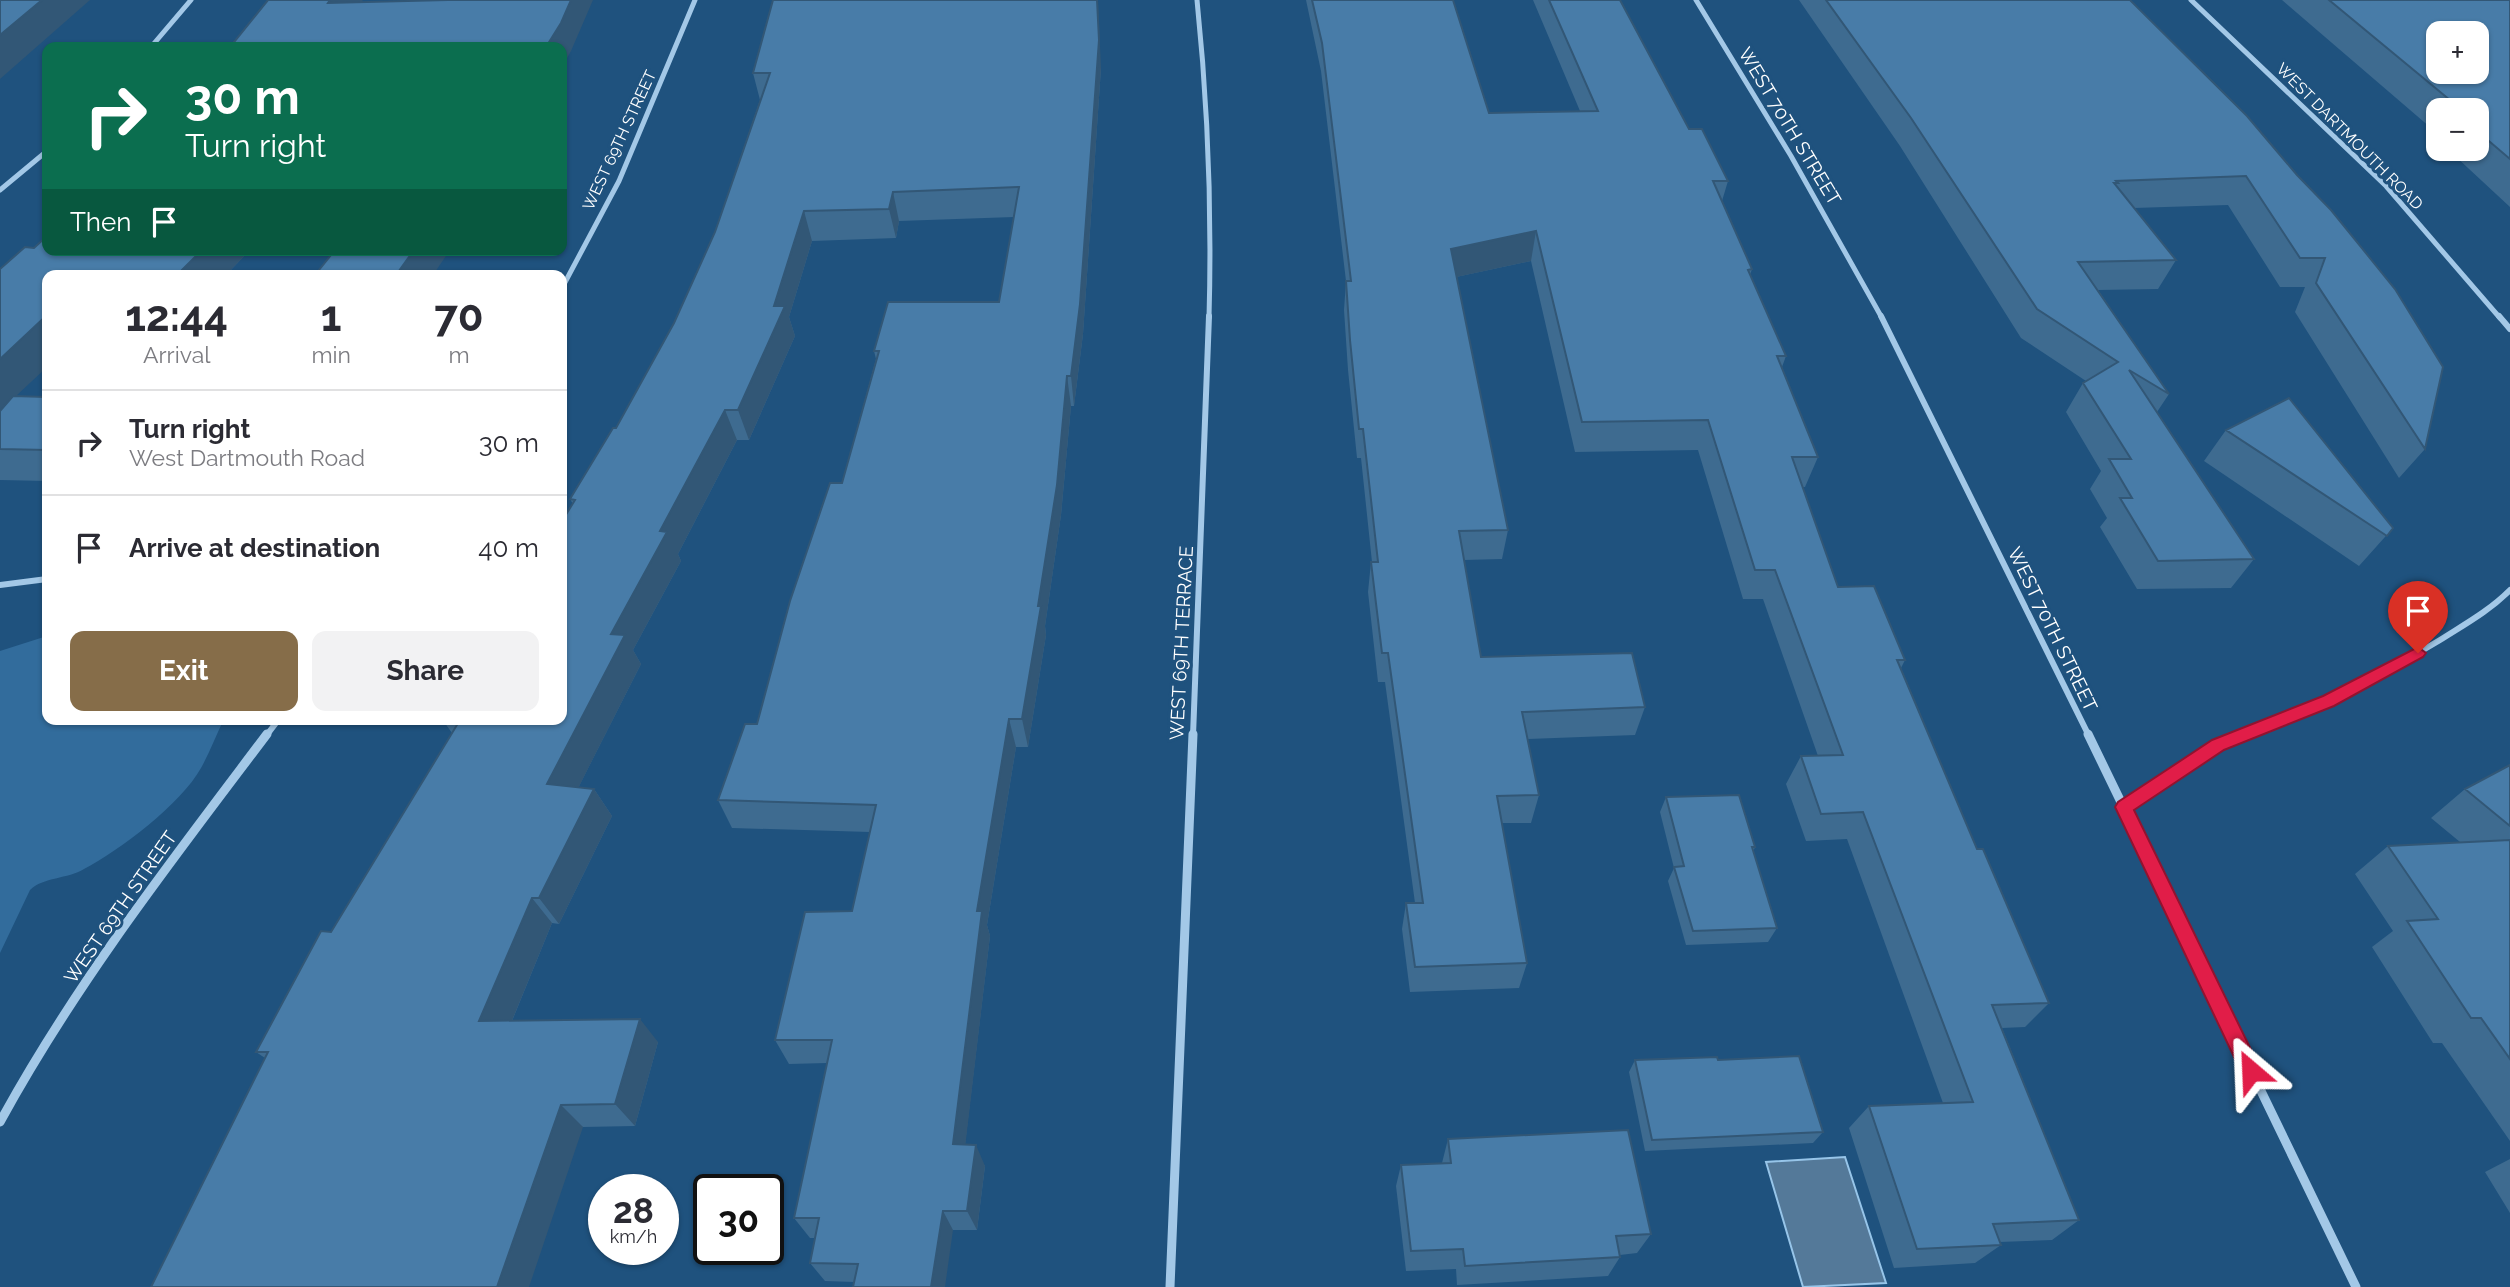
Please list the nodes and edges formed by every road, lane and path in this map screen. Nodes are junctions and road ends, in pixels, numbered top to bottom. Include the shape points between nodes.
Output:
1 (191, 0) edge
2 (695, 0) edge
3 (1197, 0) edge
4 (1696, 0) edge
5 (2190, 0) edge
6 (154, 42) edge
7 (42, 155) edge
8 (0, 190) edge
9 (567, 279) edge
10 (2510, 329) edge
11 (42, 580) edge
12 (0, 585) edge
13 (2510, 590) edge
14 (274, 725) edge
15 (2124, 807) junction
16 (0, 1122) edge
17 (1170, 1287) edge
18 (2356, 1287) edge

1 - 6 street
2 - 9 street, WEST 69TH STREET via 619,181
3 - 17 street, WEST 69TH TERRACE via 1206,90 1211,238 1208,397
4 - 15 street, WEST 70TH STREET via 1874,302
5 - 10 street, WEST DARTMOUTH ROAD via 2386,187
7 - 8 street
11 - 12 street
13 - 15 street via 2493,608 2418,653 2328,701 2218,745
14 - 16 street, WEST 69TH STREET via 113,938
15 - 18 street, WEST 70TH STREET

